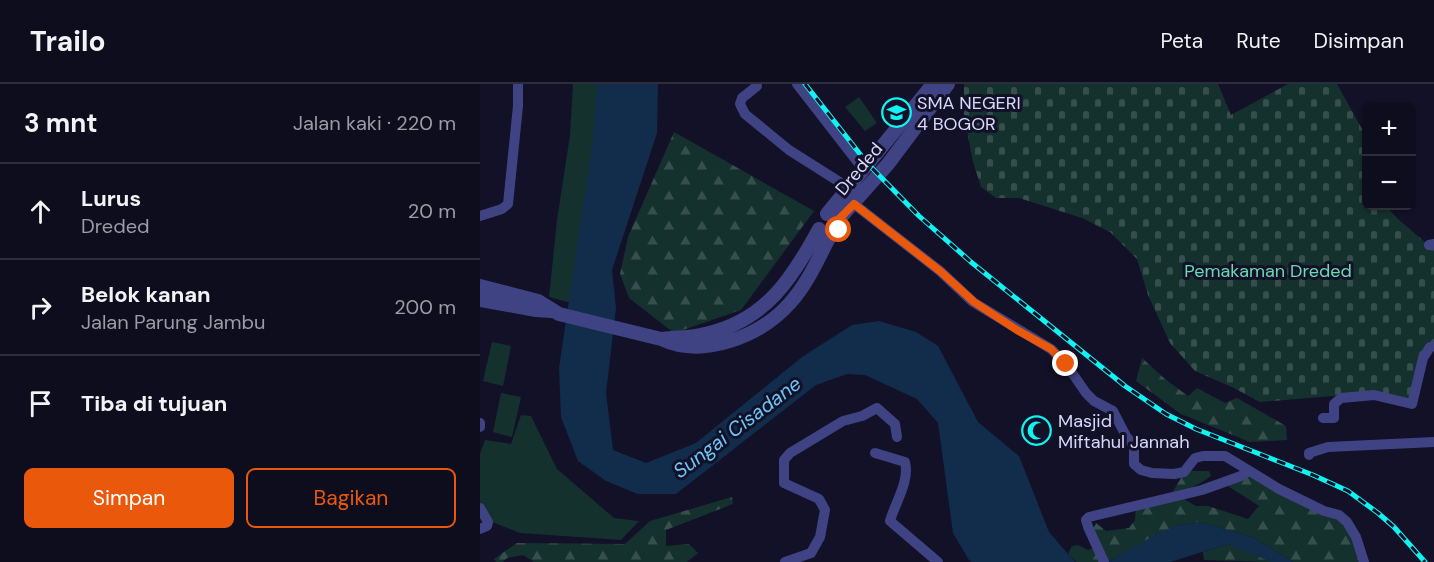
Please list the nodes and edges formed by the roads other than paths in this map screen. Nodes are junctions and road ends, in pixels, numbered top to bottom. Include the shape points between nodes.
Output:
1 (518, 84) edge
2 (797, 84) edge
3 (933, 84) edge
4 (948, 84) edge
5 (757, 86) dead end
6 (863, 169) junction
7 (849, 188) junction
8 (857, 201) junction
9 (480, 216) edge
10 (833, 217) junction
11 (825, 232) junction
12 (480, 286) edge
13 (480, 300) edge
14 (555, 312) junction
15 (1434, 346) edge
16 (1323, 418) dead end
17 (897, 437) dead end
18 (1434, 442) edge
19 (875, 453) dead end
20 (1309, 456) dead end
21 (1250, 471) junction
22 (480, 508) edge
23 (480, 528) edge
24 (1101, 557) edge
25 (785, 562) edge
26 (938, 562) edge
27 (1364, 562) edge

1 - 9 street via 507,204
2 - 6 street
3 - 6 street
4 - 8 street, Dreded
5 - 7 street via 742,98 740,104 745,114 789,150
6 - 7 street
7 - 8 street
7 - 10 street
8 - 10 street, Dreded
8 - 21 street via 974,302 1051,349 1086,393 1113,411 1134,446 1134,464 1141,470 1174,474 1184,472 1195,458 1225,456
10 - 11 street via 819,221
10 - 11 street via 839,230
11 - 14 street via 809,277 779,314 744,335 709,346 675,345
12 - 14 street via 538,301
13 - 14 street
15 - 16 street via 1423,358 1412,404 1374,395 1341,398 1335,404 1334,418
17 - 25 street via 895,424 877,408 843,422 790,453 784,460 784,483 819,499 825,510 820,537 811,553
18 - 20 street via 1328,447
19 - 26 street via 905,462 905,479 890,521
21 - 24 street via 1202,490 1089,517 1088,527
21 - 27 street via 1324,511 1339,515 1356,537
22 - 23 street via 488,522

